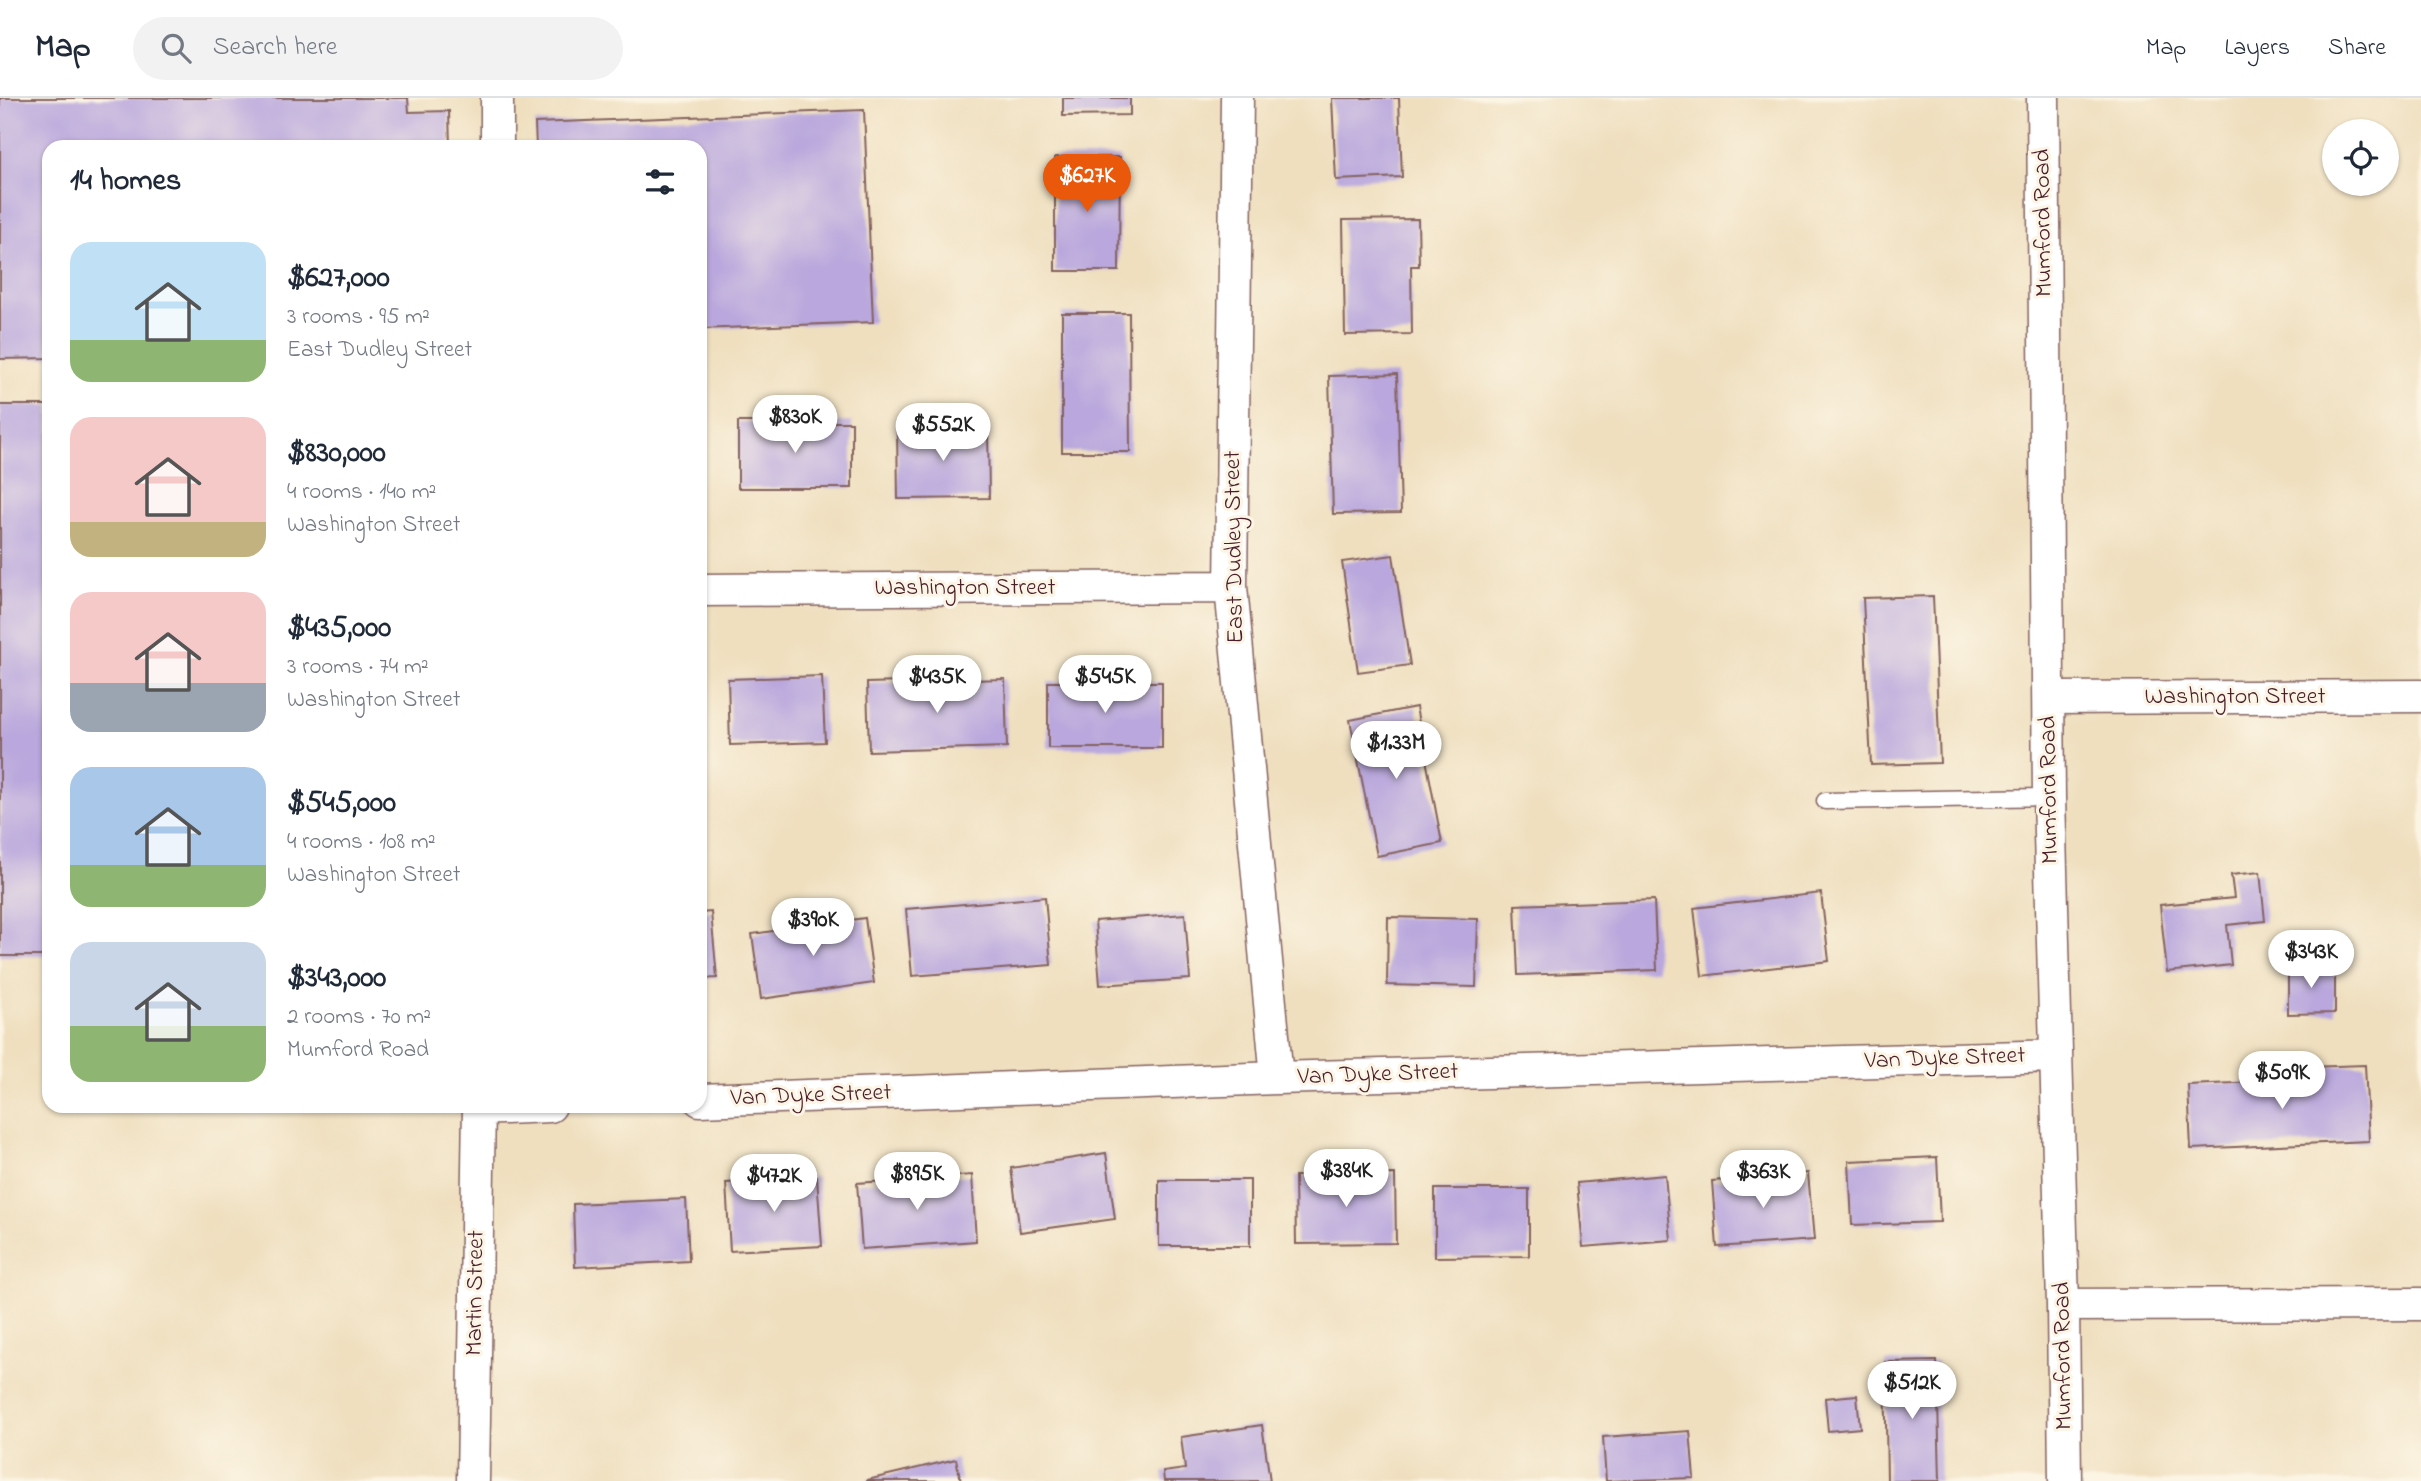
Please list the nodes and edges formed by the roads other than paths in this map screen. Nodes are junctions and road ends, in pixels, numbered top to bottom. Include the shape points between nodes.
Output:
1 (497, 98) edge
2 (1237, 98) edge
3 (2043, 98) edge
4 (496, 140) edge
5 (1231, 587) junction
6 (707, 590) edge
7 (2421, 695) edge
8 (2049, 698) junction
9 (2049, 797) junction
10 (1825, 801) dead end
11 (2056, 1056) junction
12 (1277, 1078) junction
13 (707, 1100) edge
14 (479, 1113) edge
15 (2421, 1304) edge
16 (2063, 1306) junction
17 (473, 1481) edge
18 (2065, 1481) edge

1 - 4 street
2 - 5 street, East Dudley Street
3 - 8 street, Mumford Road
5 - 6 street, Washington Street
5 - 12 street, East Dudley Street
7 - 8 street, Washington Street
8 - 9 street, Mumford Road
9 - 10 lane
9 - 11 street, Mumford Road
11 - 12 street, Van Dyke Street
11 - 16 street, Mumford Road
12 - 13 street, Van Dyke Street
14 - 17 street, Martin Street
15 - 16 street
16 - 18 street, Mumford Road

